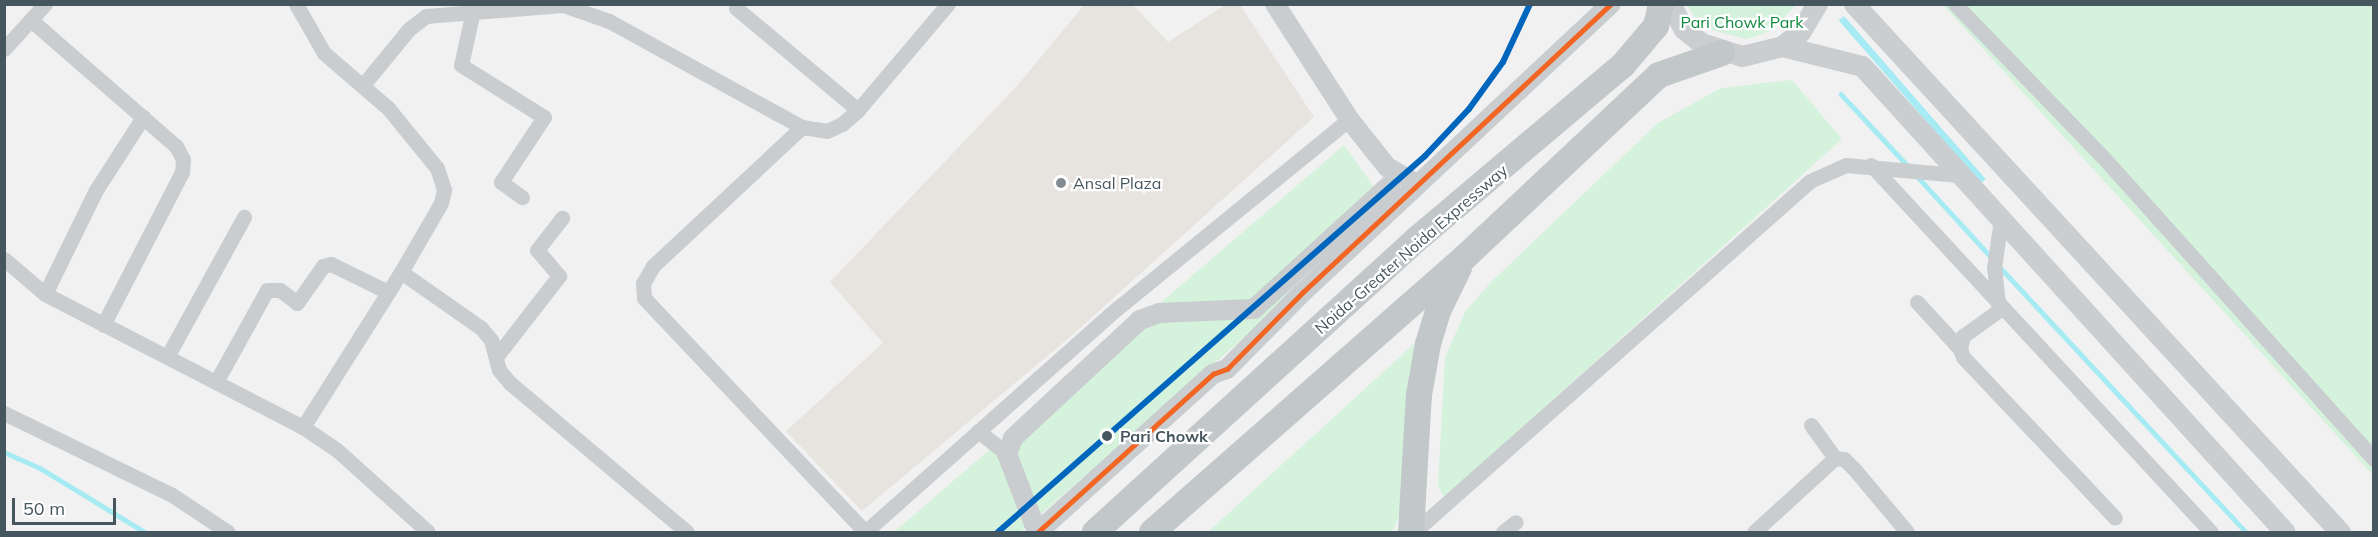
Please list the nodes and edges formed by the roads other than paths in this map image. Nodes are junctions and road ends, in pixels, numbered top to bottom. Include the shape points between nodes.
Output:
1 (45, 4) edge
2 (297, 4) edge
3 (948, 4) edge
4 (1275, 4) edge
5 (1611, 4) edge
6 (1661, 4) edge
7 (1670, 4) edge
8 (1817, 4) edge
9 (1854, 4) edge
10 (1955, 4) edge
11 (469, 8) edge
12 (736, 8) dead end
13 (32, 21) junction
14 (1782, 46) junction
15 (4, 49) edge
16 (1722, 53) junction
17 (363, 85) junction
18 (858, 110) junction
19 (143, 117) junction
20 (1349, 118) junction
21 (802, 128) junction
22 (1871, 165) junction
23 (1957, 175) junction
24 (1389, 176) junction
25 (1417, 184) junction
26 (522, 197) dead end
27 (1395, 205) junction
28 (244, 217) dead end
29 (562, 218) dead end
30 (2001, 219) junction
31 (1465, 257) junction
32 (4, 259) edge
33 (401, 272) junction
34 (388, 292) junction
35 (45, 294) junction
36 (1125, 302) junction
37 (1917, 302) dead end
38 (2000, 306) junction
39 (1140, 320) junction
40 (103, 325) junction
41 (1960, 350) junction
42 (167, 357) junction
43 (496, 357) junction
44 (1227, 369) junction
45 (1262, 381) junction
46 (216, 382) junction
47 (4, 414) edge
48 (1811, 425) dead end
49 (303, 427) junction
50 (978, 431) junction
51 (1006, 454) junction
52 (1835, 458) junction
53 (2373, 459) edge
54 (2115, 518) dead end
55 (1516, 522) dead end
56 (2203, 529) edge
57 (228, 532) edge
58 (428, 532) edge
59 (687, 532) edge
60 (1038, 532) edge
61 (1095, 532) edge
62 (1152, 532) edge
63 (1413, 532) edge
64 (1503, 532) edge
65 (1754, 532) edge
66 (1907, 532) edge
67 (2285, 532) edge
68 (2340, 532) edge

1 - 13 street
2 - 17 street via 324,53
3 - 18 street
4 - 20 street
5 - 25 street
6 - 45 highway, Noida-Greater Noida Expressway via 1656,26 1623,64 1417,239
7 - 16 main road via 1684,29
8 - 14 main road via 1800,32
9 - 68 main road
10 - 53 street via 2118,172
11 - 17 street via 420,20
11 - 21 street via 576,7 609,21
11 - 26 street via 461,65 544,117 501,182
12 - 18 street
13 - 15 street
13 - 19 street
14 - 16 main road via 1743,56
14 - 23 main road via 1862,66
16 - 31 highway via 1659,75
17 - 33 street via 388,108 437,168 444,189 441,203
18 - 21 street via 827,131
19 - 35 street via 96,190
19 - 40 street via 176,146 183,159 182,172
20 - 24 street
20 - 36 street
21 - 50 street via 653,266 643,283 644,298 865,532
22 - 23 street
22 - 38 street
22 - 63 street via 1846,165 1810,182
23 - 30 main road
24 - 25 street
24 - 27 street
24 - 39 street via 1254,309 1159,313
25 - 27 street
27 - 44 street
28 - 42 street
29 - 43 street via 537,250 559,276
30 - 38 street via 1995,262
30 - 67 main road
31 - 62 highway
31 - 63 highway via 1438,311 1428,344 1419,395
32 - 35 street
33 - 34 street
33 - 43 street via 482,328
34 - 46 street via 331,264 323,266 297,303 280,290 267,290
34 - 49 street
35 - 40 street
36 - 39 street
36 - 50 street
37 - 41 street
38 - 41 street via 1963,336
38 - 56 street
39 - 51 street via 1013,438
40 - 42 street
41 - 54 street
42 - 46 street
43 - 59 street via 499,370 510,383
44 - 45 street
44 - 60 street via 1213,374
45 - 61 highway, Noida-Greater Noida Expressway
46 - 49 street
47 - 57 street via 172,495
48 - 52 street
49 - 58 street via 337,450
50 - 51 street
51 - 60 street
52 - 65 street
52 - 66 street via 1844,459 1855,470
55 - 64 street

